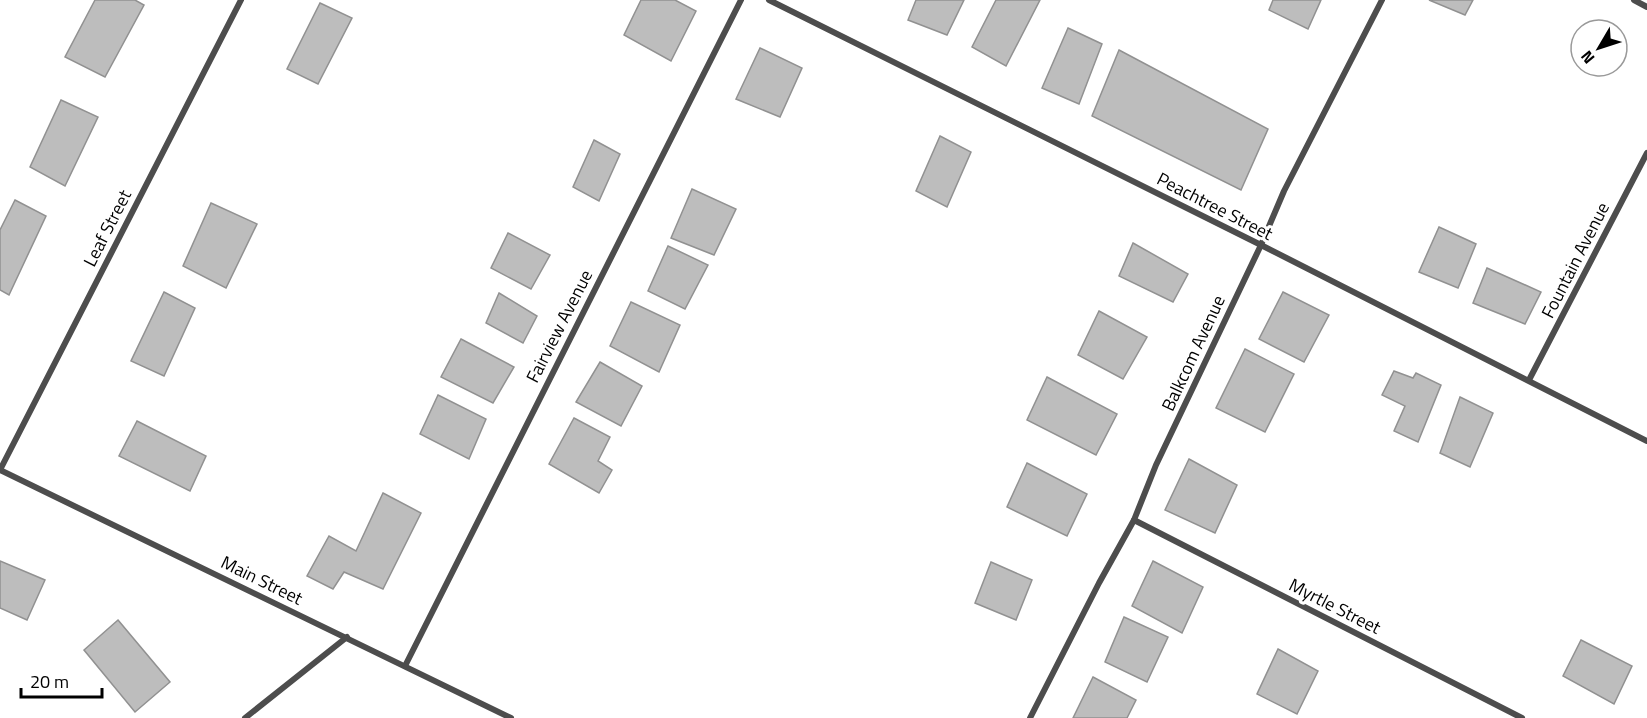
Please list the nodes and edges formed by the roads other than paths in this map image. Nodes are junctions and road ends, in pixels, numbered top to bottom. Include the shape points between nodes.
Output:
1 (241, 0) edge
2 (741, 0) edge
3 (769, 0) edge
4 (1382, 0) edge
5 (1634, 0) edge
6 (1647, 7) edge
7 (1647, 153) edge
8 (1261, 245) junction
9 (1529, 380) junction
10 (1647, 441) edge
11 (0, 470) edge
12 (1134, 520) junction
13 (346, 637) junction
14 (405, 666) junction
15 (245, 718) edge
16 (511, 718) edge
17 (1030, 718) edge
18 (1522, 718) edge

1 - 11 street, Leaf Street
2 - 14 street, Fairview Avenue
3 - 8 street, Peachtree Street
4 - 8 street, Balkcom Avenue via 1284,190
5 - 6 street
7 - 9 street, Fountain Avenue
8 - 9 street, Peachtree Street
8 - 12 street, Balkcom Avenue via 1156,465
9 - 10 street, Peachtree Street
11 - 13 street, Main Street
12 - 17 street, Balkcom Avenue
12 - 18 street, Myrtle Street
13 - 14 street, Main Street
13 - 15 street
14 - 16 street, Main Street

